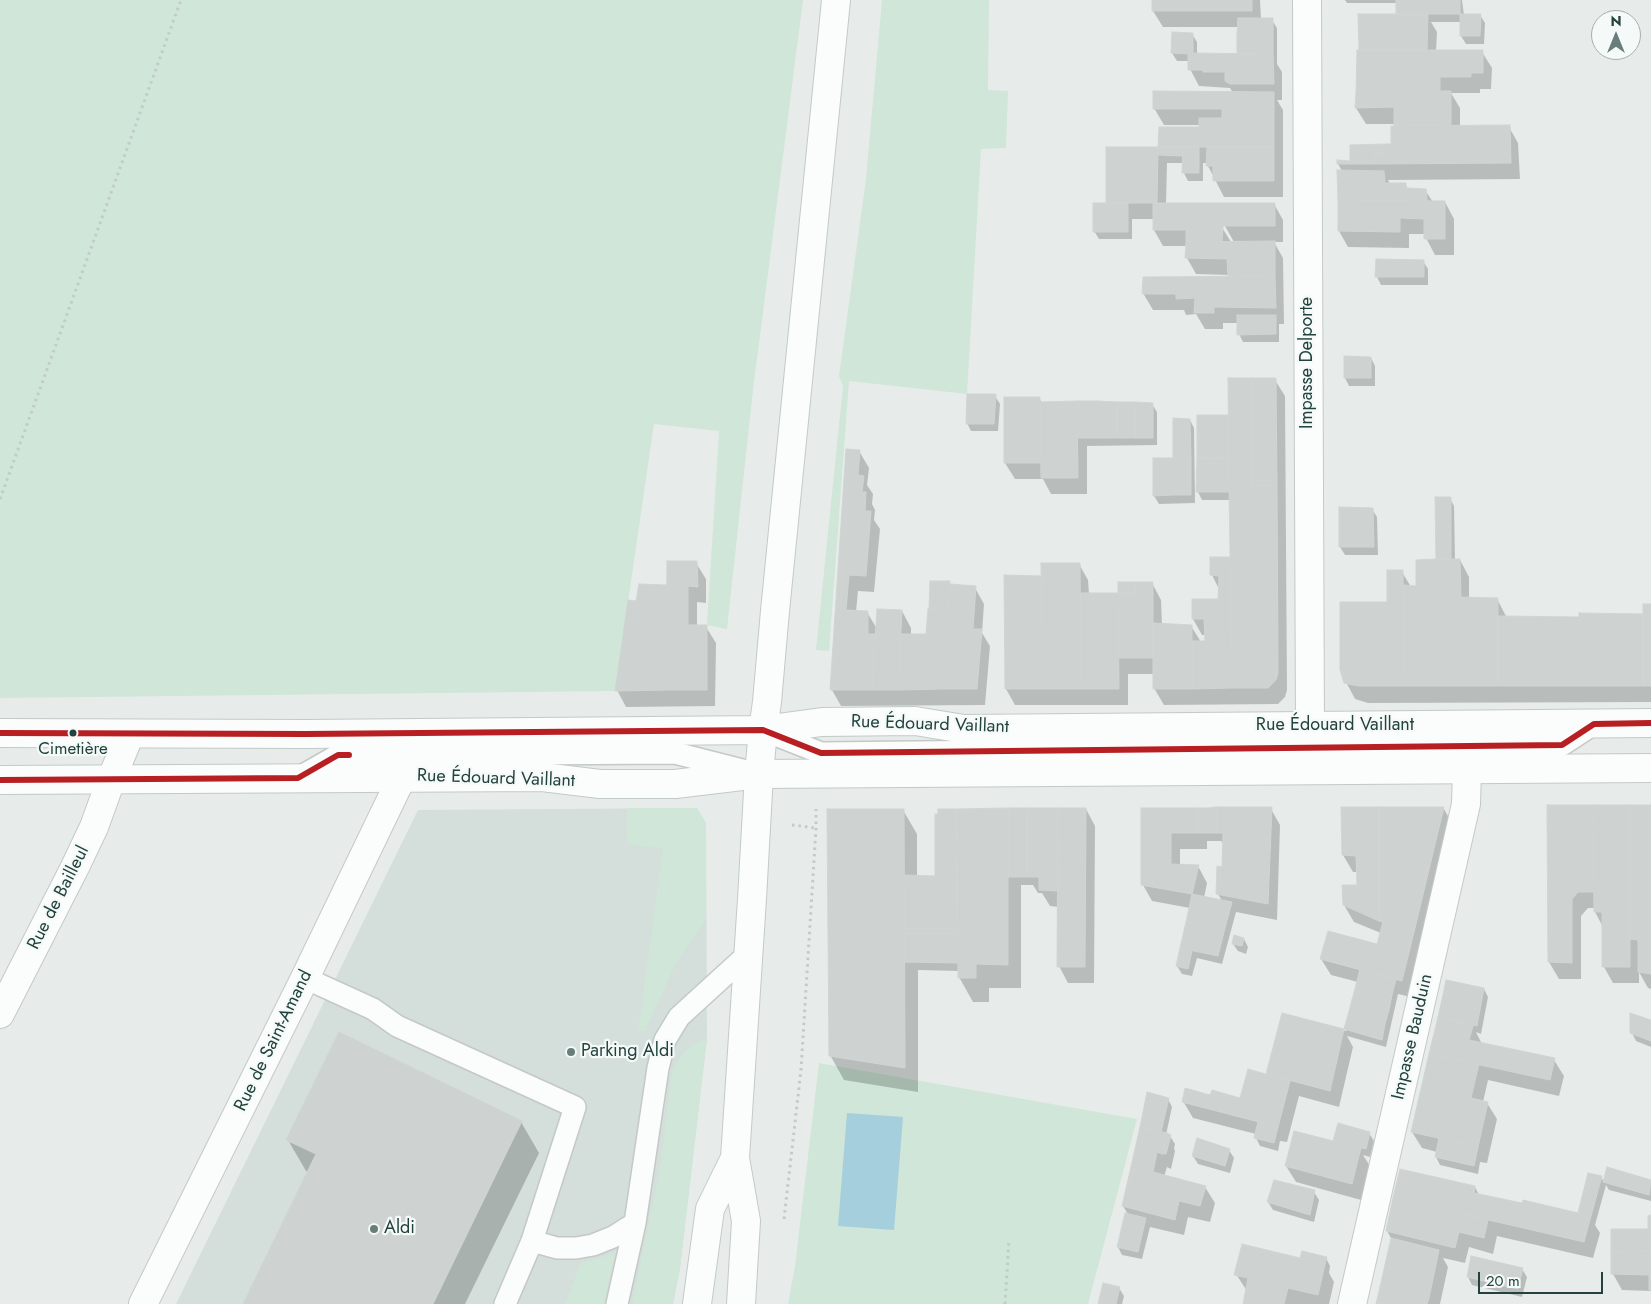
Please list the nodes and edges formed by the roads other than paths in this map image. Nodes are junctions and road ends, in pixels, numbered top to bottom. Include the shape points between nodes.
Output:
1 (836, 0) edge
2 (1306, 0) edge
3 (1651, 723) edge
4 (1594, 724) junction
5 (1310, 726) junction
6 (762, 730) junction
7 (0, 733) edge
8 (130, 734) junction
9 (1651, 768) edge
10 (1467, 769) junction
11 (758, 774) junction
12 (402, 777) junction
13 (298, 778) junction
14 (0, 780) edge
15 (111, 780) junction
16 (748, 954) junction
17 (306, 978) junction
18 (0, 1014) edge
19 (734, 1158) junction
20 (635, 1223) junction
21 (532, 1241) junction
22 (143, 1304) edge
23 (504, 1304) edge
24 (617, 1304) edge
25 (697, 1304) edge
26 (741, 1304) edge
27 (1352, 1304) edge

1 - 6 main road
2 - 5 main road, Impasse Delporte
3 - 4 main road, Rue Édouard Vaillant
4 - 5 main road, Rue Édouard Vaillant
4 - 6 lane via 1562,745 821,753
5 - 6 main road, Rue Édouard Vaillant via 964,729 905,721 822,722
6 - 8 main road, Rue Édouard Vaillant
6 - 11 main road
7 - 8 main road, Rue Édouard Vaillant
8 - 15 main road, Rue de Bailleul
9 - 10 main road, Rue Édouard Vaillant
10 - 11 main road, Rue Édouard Vaillant
10 - 27 main road, Impasse Bauduin via 1466,804
11 - 12 main road, Rue Édouard Vaillant via 675,784 600,784 542,777
11 - 13 lane via 675,753 338,755
11 - 16 main road
12 - 13 main road, Rue Édouard Vaillant
12 - 17 main road, Rue de Saint-Amand
13 - 15 main road, Rue Édouard Vaillant
14 - 15 main road, Rue Édouard Vaillant
15 - 18 main road, Rue de Bailleul via 94,827
16 - 19 main road
16 - 20 lane via 679,1017 665,1040
17 - 21 lane via 373,1009 397,1026 575,1107
17 - 22 main road, Rue de Saint-Amand
19 - 25 main road via 710,1209
19 - 26 main road via 746,1221
20 - 21 lane via 613,1237 576,1248 557,1248
20 - 24 lane
21 - 23 lane

